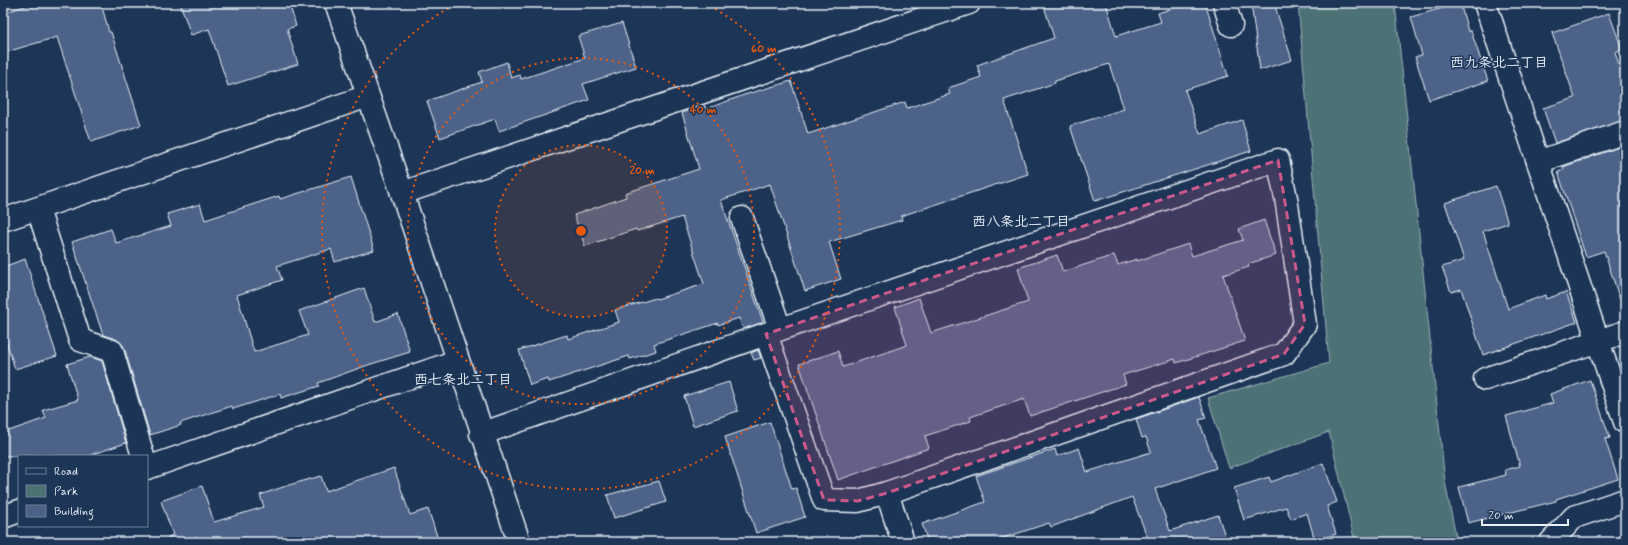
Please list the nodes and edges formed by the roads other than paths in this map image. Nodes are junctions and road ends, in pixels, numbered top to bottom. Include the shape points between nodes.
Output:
1 (336, 3) edge
2 (969, 3) edge
3 (1224, 3) edge
4 (1485, 3) edge
5 (918, 11) edge
6 (1231, 25) dead end
7 (368, 96) junction
8 (1625, 132) edge
9 (1538, 162) junction
10 (402, 193) junction
11 (38, 209) junction
12 (742, 218) dead end
13 (3, 220) edge
14 (773, 332) junction
15 (1625, 332) edge
16 (1598, 341) junction
17 (457, 361) junction
18 (1485, 379) dead end
19 (1625, 422) edge
20 (481, 434) junction
21 (143, 455) edge
22 (148, 468) edge
23 (887, 493) junction
24 (1625, 500) edge
25 (18, 512) edge
26 (3, 517) edge
27 (519, 542) edge
28 (903, 542) edge
29 (1551, 542) edge

1 - 7 street
2 - 5 street
3 - 6 street
4 - 9 street
5 - 10 street
7 - 10 street
7 - 11 street
8 - 9 street
9 - 16 street
10 - 17 street
11 - 13 street
11 - 21 street via 80,340 112,351
12 - 14 street
14 - 20 street
14 - 23 street via 824,500 858,501
14 - 23 street via 1278,160 1305,324 1284,354
15 - 16 street
16 - 18 street
16 - 19 street
17 - 20 street
17 - 22 street
20 - 27 street
23 - 28 street
24 - 29 street via 1574,517
25 - 26 street

